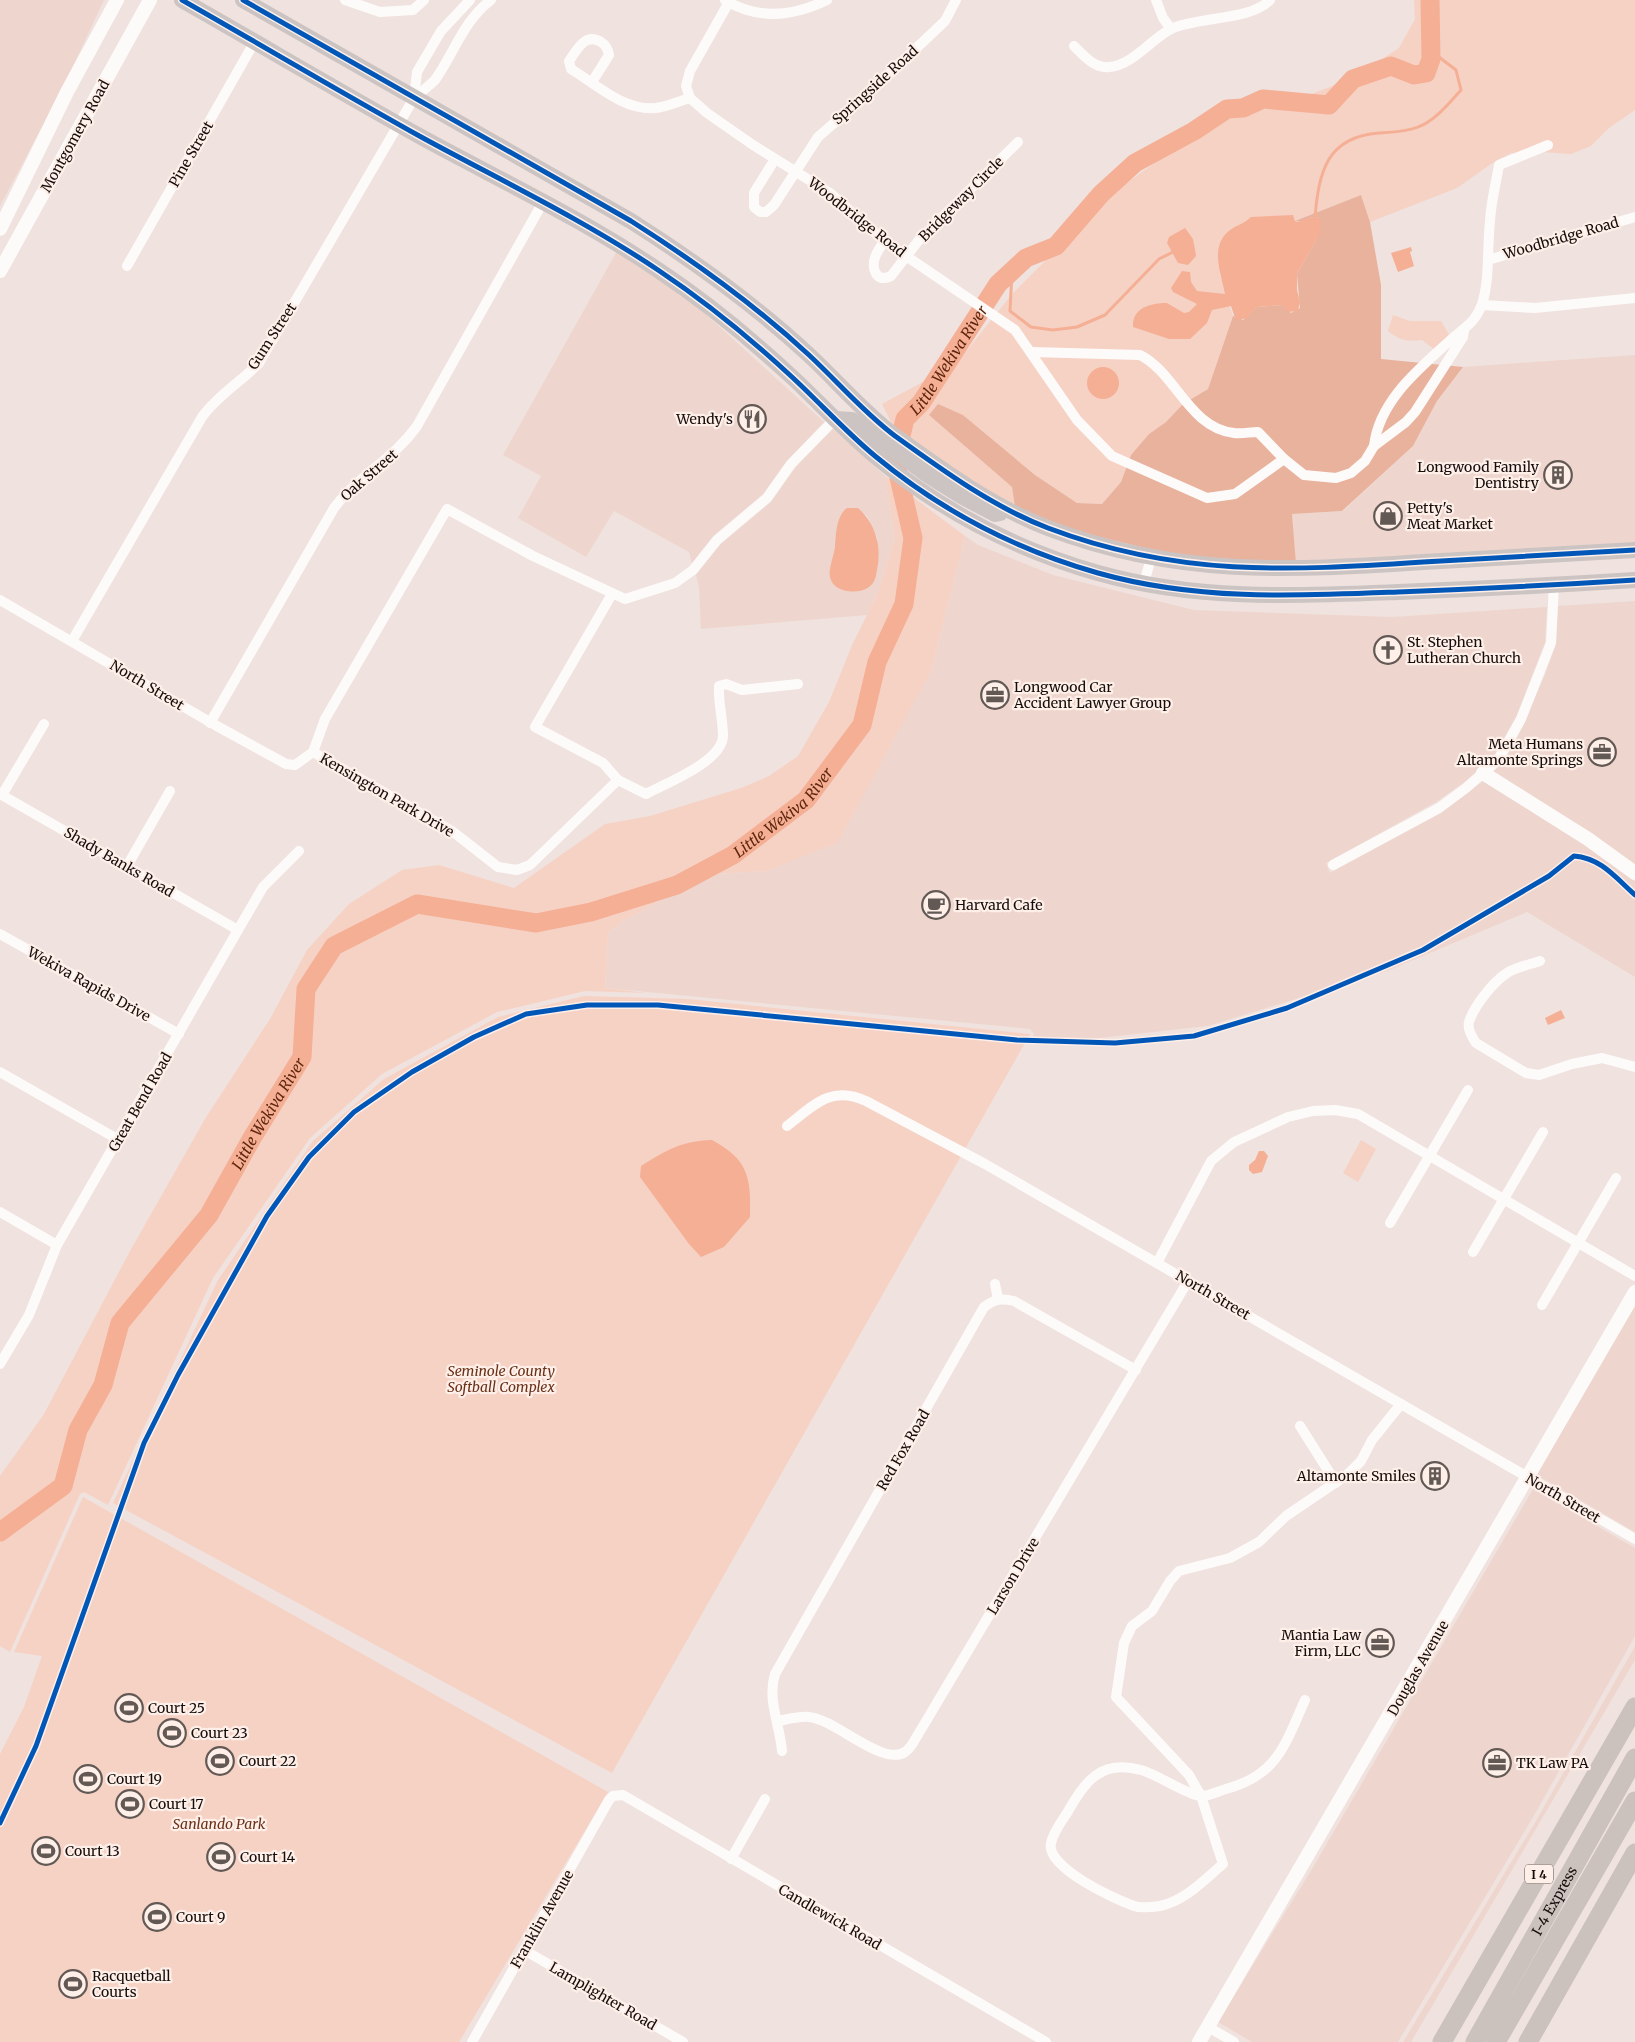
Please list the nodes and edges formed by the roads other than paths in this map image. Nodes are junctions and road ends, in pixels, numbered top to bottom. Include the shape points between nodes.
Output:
1 (117, 0) edge
2 (150, 0) edge
3 (182, 0) edge
4 (242, 0) edge
5 (344, 0) edge
6 (424, 0) edge
7 (470, 0) edge
8 (491, 0) edge
9 (827, 0) edge
10 (956, 0) edge
11 (1156, 0) edge
12 (1270, 0) edge
13 (727, 1) edge
14 (1171, 29) junction
15 (255, 42) junction
16 (1074, 46) dead end
17 (592, 82) dead end
18 (414, 98) junction
19 (690, 98) junction
20 (398, 123) junction
21 (1018, 142) dead end
22 (1548, 146) dead end
23 (775, 159) junction
24 (796, 171) junction
25 (543, 202) junction
26 (1635, 217) edge
27 (0, 229) edge
28 (884, 241) junction
29 (907, 257) junction
30 (1488, 260) junction
31 (127, 266) dead end
32 (0, 271) edge
33 (1635, 298) edge
34 (1482, 305) junction
35 (1464, 331) junction
36 (1032, 352) junction
37 (835, 419) junction
38 (1374, 446) junction
39 (1284, 460) junction
40 (1012, 512) junction
41 (1635, 550) edge
42 (1150, 558) junction
43 (1635, 580) edge
44 (1144, 583) junction
45 (1554, 585) junction
46 (612, 594) junction
47 (0, 600) edge
48 (72, 641) junction
49 (798, 684) dead end
50 (210, 723) junction
51 (44, 724) dead end
52 (313, 752) junction
53 (295, 765) joint
54 (1484, 773) junction
55 (618, 780) junction
56 (170, 791) dead end
57 (1, 794) edge
58 (299, 851) dead end
59 (1333, 865) dead end
60 (127, 866) junction
61 (1635, 873) edge
62 (238, 930) junction
63 (0, 934) edge
64 (1540, 961) dead end
65 (178, 1034) junction
66 (1635, 1067) edge
67 (0, 1072) edge
68 (1468, 1090) dead end
69 (787, 1126) dead end
70 (1543, 1132) dead end
71 (119, 1140) junction
72 (1430, 1155) junction
73 (1616, 1178) dead end
74 (1504, 1198) junction
75 (0, 1212) edge
76 (1390, 1223) dead end
77 (1578, 1243) junction
78 (57, 1245) junction
79 (1473, 1252) dead end
80 (1157, 1263) junction
81 (1635, 1276) edge
82 (1188, 1281) junction
83 (995, 1284) dead end
84 (1635, 1292) edge
85 (998, 1300) junction
86 (1542, 1305) dead end
87 (0, 1364) edge
88 (1136, 1370) junction
89 (1401, 1404) junction
90 (1300, 1426) dead end
91 (1529, 1478) junction
92 (1336, 1483) junction
93 (1635, 1539) edge
94 (1305, 1700) dead end
95 (1635, 1707) edge
96 (778, 1721) junction
97 (782, 1752) dead end
98 (1635, 1758) edge
99 (613, 1796) joint
100 (1201, 1796) junction
101 (765, 1799) dead end
102 (1635, 1801) edge
103 (1635, 1853) edge
104 (731, 1859) junction
105 (524, 1950) junction
106 (1208, 2027) junction
107 (472, 2042) edge
108 (682, 2042) edge
109 (1046, 2042) edge
110 (1199, 2042) edge
111 (1234, 2042) edge
112 (1442, 2042) edge
113 (1475, 2042) edge
114 (1496, 2042) edge
115 (1528, 2042) edge

1 - 27 main road, Montgomery Road via 67,92
2 - 32 main road, Montgomery Road
3 - 15 main road
4 - 18 main road
5 - 6 street via 380,12 413,10
7 - 18 street via 441,31 417,72
8 - 18 street via 462,34 434,81
9 - 13 street via 800,12 783,15 764,15
10 - 24 street, Springside Road via 945,21 818,137
11 - 14 street
12 - 14 street via 1256,10
13 - 19 street via 690,71 686,86
14 - 16 street via 1119,66 1108,68 1098,66
15 - 20 main road
15 - 31 street, Pine Street
17 - 19 street via 621,102 640,108 657,108
18 - 20 street, Gum Street
18 - 40 main road via 631,221 714,275 810,356 867,412 915,450
19 - 23 street, Woodbridge Road
20 - 25 main road
20 - 48 street, Gum Street via 259,363 213,402 202,417
21 - 29 street, Bridgeway Circle via 918,240
22 - 30 street, Woodbridge Road via 1498,165
23 - 24 street, Woodbridge Road
23 - 24 street, Springside Road via 754,193 754,207 760,212 766,212 774,204
24 - 28 street, Woodbridge Road via 830,193
25 - 37 main road via 609,239 691,293 766,353
25 - 50 street, Oak Street via 418,426 404,444 345,493 334,508
26 - 30 street, Woodbridge Road
28 - 29 street, Woodbridge Road
28 - 29 street, Bridgeway Circle via 873,265 880,278 891,276
29 - 36 street, Woodbridge Road via 995,314 1015,330
30 - 34 street, Woodbridge Road
33 - 34 street via 1535,308
34 - 35 street, Woodbridge Road
35 - 38 street, Woodbridge Road via 1415,412
35 - 38 street, Woodbridge Road via 1458,333 1399,390 1386,411
36 - 39 street, Woodbridge Road via 1140,355 1152,362 1189,408 1206,421 1234,433 1258,432
36 - 39 street, Woodbridge Road via 1076,420 1112,456 1143,471 1207,498 1235,494
37 - 40 main road via 852,420 961,496 995,514
37 - 44 main road via 874,456 924,493 987,529 1027,548 1099,573
37 - 46 street via 791,464 767,498 717,540 693,570 675,583 657,590 625,599
38 - 39 street, Woodbridge Road via 1352,473 1336,478 1304,475
40 - 42 main road via 1080,539
41 - 42 main road via 1319,569 1231,568
42 - 44 street
43 - 45 main road
44 - 45 main road via 1193,591 1272,596
45 - 54 street via 1551,643 1521,719 1498,760
46 - 52 street via 446,509 325,720
46 - 55 street via 535,727 603,763
47 - 48 street, North Street
48 - 50 street, North Street
49 - 55 street via 742,690 726,684 719,686 723,738 710,760 646,794
50 - 53 street, North Street via 286,764
51 - 57 street
52 - 53 street, Kensington Park Drive
52 - 55 street, Kensington Park Drive via 452,831 498,867 510,870 530,865
54 - 59 street via 1439,808
54 - 61 main road
56 - 60 street
57 - 60 street, Shady Banks Road
58 - 62 street, Great Bend Road via 263,887
60 - 62 street, Shady Banks Road
62 - 65 street, Great Bend Road
63 - 65 street, Wekiva Rapids Drive
64 - 66 street via 1508,973 1497,981 1468,1023 1476,1043 1526,1073 1539,1075 1602,1058
65 - 71 street, Great Bend Road
67 - 71 street
68 - 72 street
69 - 80 street, North Street via 826,1098 852,1094 985,1164
70 - 74 street
71 - 78 street, Great Bend Road
72 - 74 street
72 - 76 street
72 - 80 street via 1358,1114 1334,1110 1288,1117 1234,1142 1211,1161
73 - 77 street
74 - 77 street
74 - 79 street
75 - 78 street
77 - 81 street
77 - 86 street
78 - 87 street, Great Bend Road via 33,1307
80 - 82 street, North Street
82 - 88 street, Larson Drive
82 - 89 street, North Street
83 - 85 street
84 - 91 main road, Douglas Avenue
85 - 88 street via 1014,1301
85 - 96 street, Red Fox Road via 984,1307 775,1674 771,1687
88 - 96 street, Larson Drive via 905,1752 893,1755 881,1752 828,1722 810,1716
89 - 91 street, North Street
89 - 92 street via 1372,1440 1361,1462
90 - 92 street
91 - 93 street, North Street
91 - 106 main road, Douglas Avenue
92 - 100 street via 1286,1516 1259,1542 1230,1558 1179,1571 1152,1611 1132,1626 1124,1643 1116,1697 1177,1762
94 - 100 street via 1284,1747 1272,1765 1257,1777
95 - 112 highway, I 4
96 - 97 street, Red Fox Road
98 - 113 highway, I-4 Express
99 - 104 street, Candlewick Road via 623,1795
99 - 105 street, Franklin Avenue
100 - 100 street via 1222,1864 1185,1896 1160,1906 1136,1906 1098,1890 1060,1865 1051,1855 1050,1843 1060,1824 1082,1787 1096,1774 1115,1768 1140,1770
101 - 104 street
102 - 114 highway, I-4 Express
103 - 115 highway
104 - 109 street, Candlewick Road
105 - 107 street, Franklin Avenue
105 - 108 street, Lamplighter Road
106 - 110 main road, Douglas Avenue
106 - 111 street

